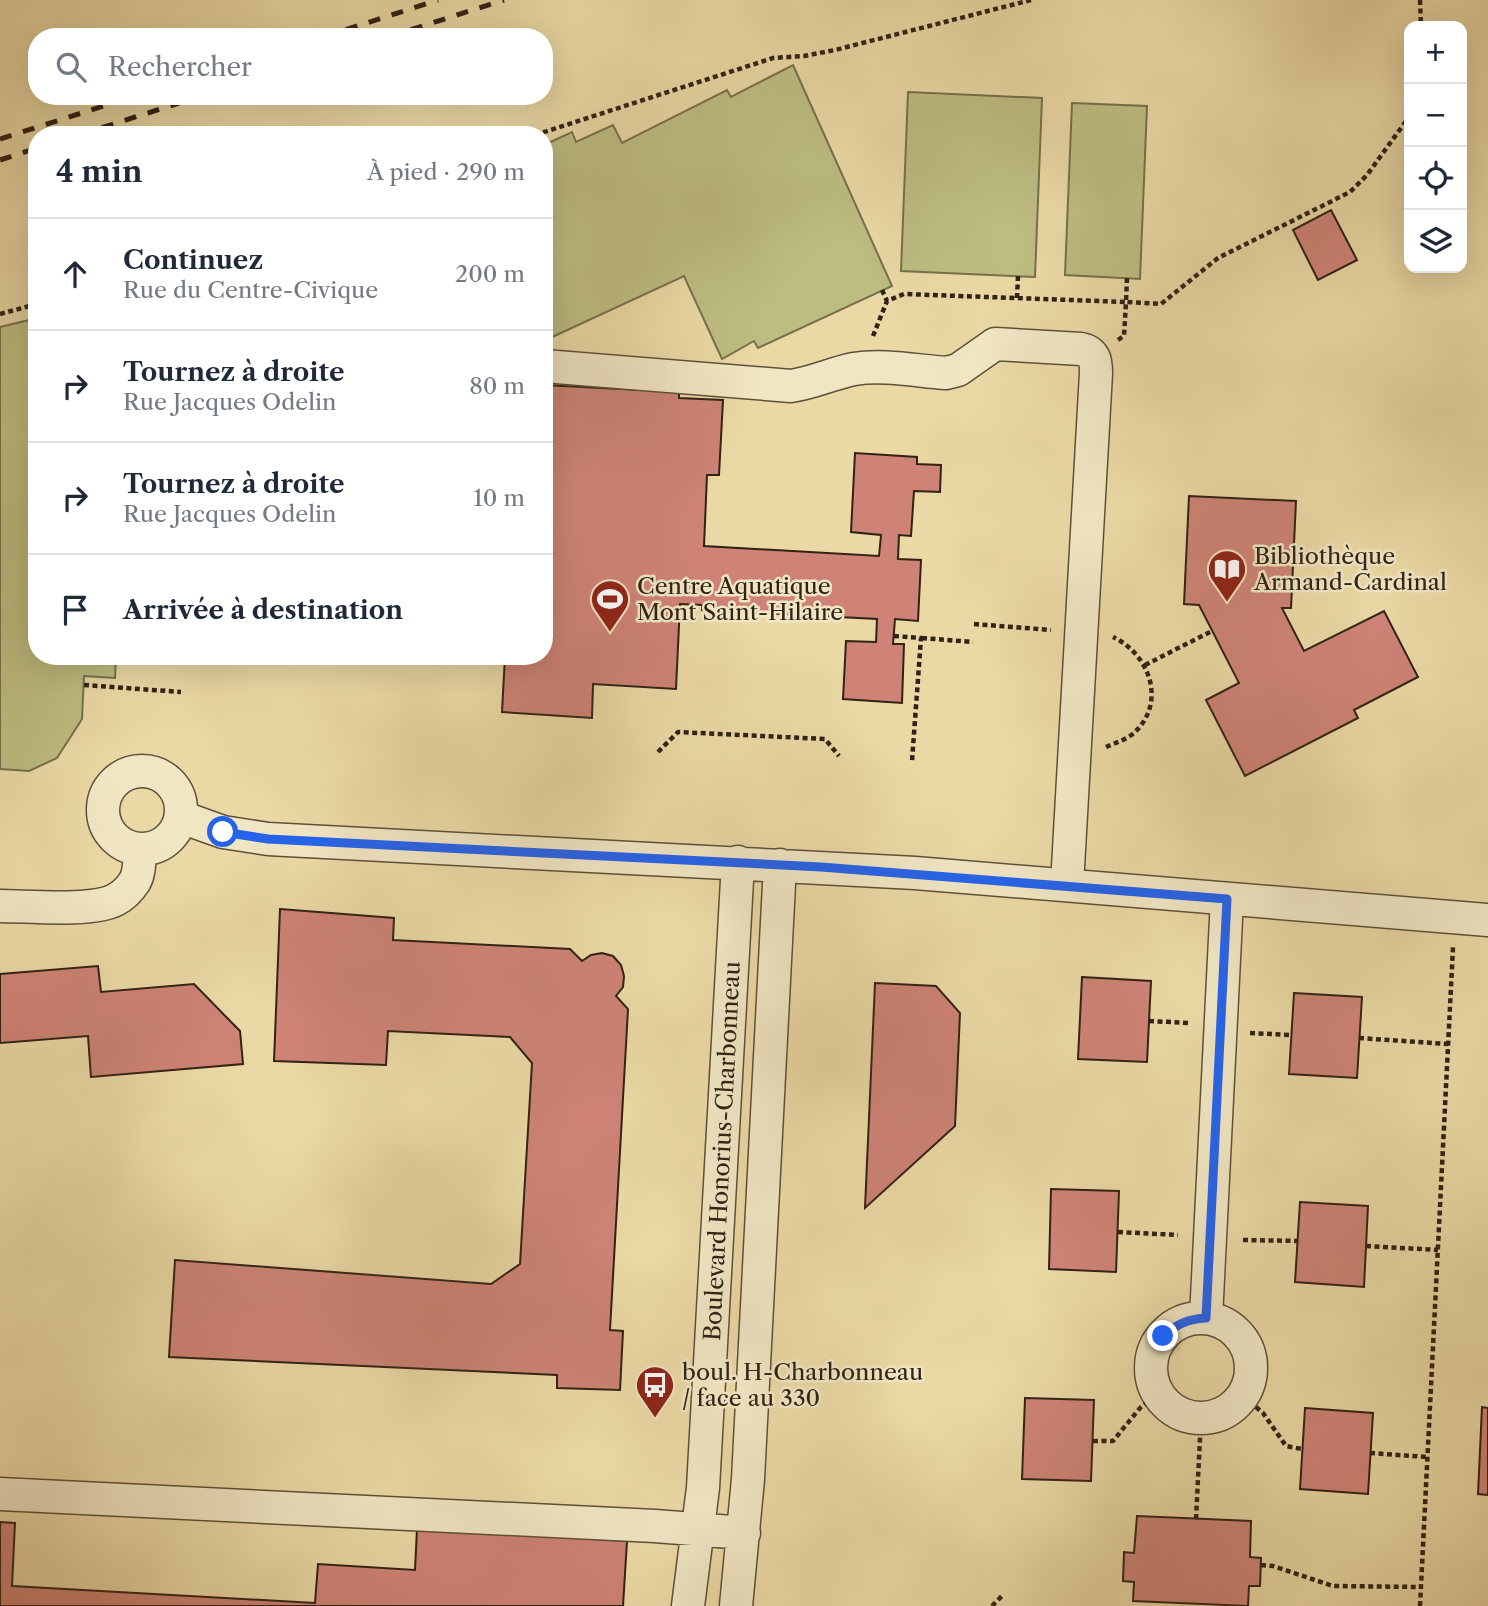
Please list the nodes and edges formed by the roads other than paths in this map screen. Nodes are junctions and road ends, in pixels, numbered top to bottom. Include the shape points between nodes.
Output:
1 (553, 367) edge
2 (181, 817) junction
3 (140, 849) junction
4 (738, 862) junction
5 (780, 865) junction
6 (1066, 885) junction
7 (1227, 899) junction
8 (0, 906) edge
9 (1488, 920) edge
10 (1206, 1318) junction
11 (0, 1494) edge
12 (698, 1530) junction
13 (744, 1533) junction
14 (688, 1606) edge
15 (736, 1606) edge

1 - 6 street via 791,386 866,368 946,373 958,370 995,344 1090,353 1096,365
2 - 3 street via 169,839
2 - 3 street via 177,792 169,782 145,771 121,778 105,798 105,823 121,843
2 - 4 street via 223,832 268,839
3 - 8 street via 135,882 115,901
4 - 5 street
4 - 12 street, Boulevard Honorius-Charbonneau
5 - 6 street
5 - 13 street, Boulevard Honorius-Charbonneau
6 - 7 street
7 - 9 street
7 - 10 street
10 - 10 street via 1176,1325 1163,1336 1151,1368 1159,1393 1179,1413 1201,1418 1223,1413 1243,1396 1251,1377 1251,1361 1237,1333
11 - 12 street
12 - 13 street
12 - 14 street, Boulevard Honorius-Charbonneau
13 - 15 street, Boulevard Honorius-Charbonneau

